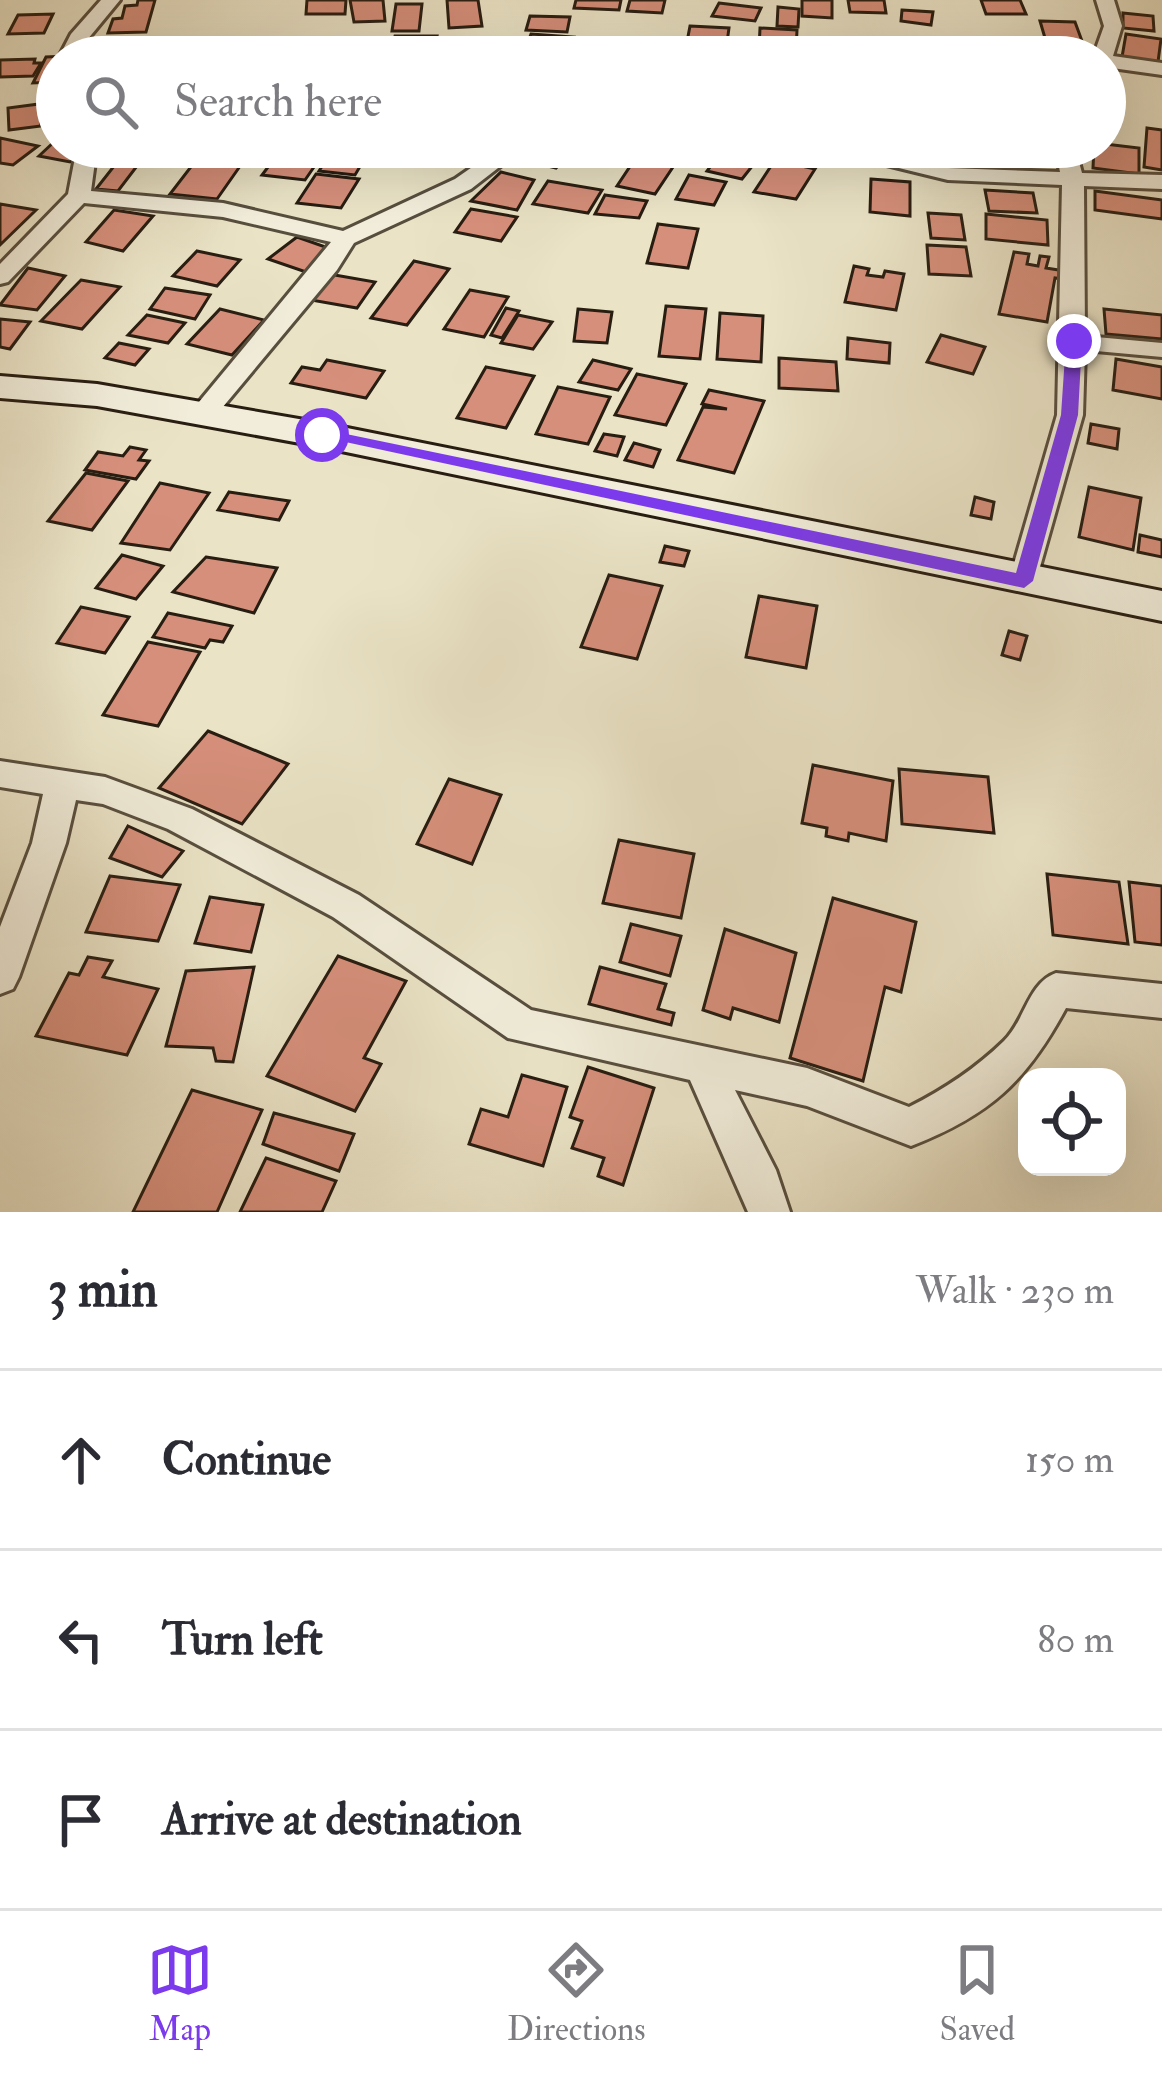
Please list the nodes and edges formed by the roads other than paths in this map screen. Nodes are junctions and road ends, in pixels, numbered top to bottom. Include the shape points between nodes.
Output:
1 (112, 0) edge
2 (1105, 0) edge
3 (80, 36) edge
4 (1110, 36) edge
5 (1126, 63) edge
6 (1162, 69) edge
7 (83, 168) edge
8 (485, 168) edge
9 (920, 168) edge
10 (1070, 168) edge
11 (1073, 180) junction
12 (1162, 182) edge
13 (79, 196) junction
14 (345, 238) junction
15 (0, 277) edge
16 (1074, 341) junction
17 (1162, 350) edge
18 (0, 387) edge
19 (203, 414) junction
20 (1024, 581) junction
21 (1162, 606) edge
22 (0, 774) edge
23 (63, 783) junction
24 (0, 977) edge
25 (1162, 1001) edge
26 (703, 1066) junction
27 (769, 1212) edge

1 - 3 street
2 - 4 street
5 - 6 street
7 - 13 street
8 - 14 street
9 - 11 street
10 - 11 street
11 - 12 street
11 - 16 street
13 - 14 street via 223,210
13 - 15 street
14 - 19 street
16 - 17 street
16 - 20 street via 1070,415
18 - 19 main road
19 - 20 main road
20 - 21 main road
22 - 23 street
23 - 24 street
23 - 26 street via 180,819 325,895 522,1026
25 - 26 street via 1056,990 1023,1049 970,1096 910,1127 807,1087
26 - 27 street

